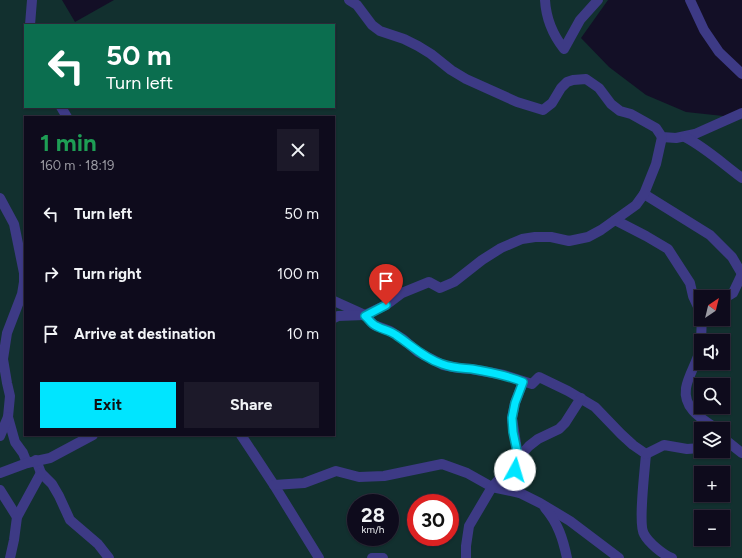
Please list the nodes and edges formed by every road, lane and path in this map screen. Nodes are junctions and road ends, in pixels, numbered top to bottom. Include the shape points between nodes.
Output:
1 (32, 0) edge
2 (350, 0) edge
3 (545, 0) edge
4 (598, 0) edge
5 (690, 0) edge
6 (30, 24) edge
7 (742, 74) edge
8 (742, 113) edge
9 (662, 137) junction
10 (685, 137) junction
11 (742, 178) edge
12 (644, 194) junction
13 (0, 198) edge
14 (615, 220) junction
15 (742, 274) edge
16 (694, 290) edge
17 (730, 295) edge
18 (335, 301) edge
19 (365, 316) junction
20 (335, 318) edge
21 (701, 326) edge
22 (523, 382) junction
23 (0, 393) edge
24 (10, 396) junction
25 (580, 398) junction
26 (8, 417) junction
27 (706, 422) edge
28 (0, 436) edge
29 (91, 436) edge
30 (242, 436) edge
31 (730, 444) edge
32 (694, 448) edge
33 (742, 453) edge
34 (646, 454) junction
35 (517, 460) junction
36 (32, 462) junction
37 (0, 473) edge
38 (41, 473) junction
39 (274, 484) junction
40 (492, 487) junction
41 (0, 490) edge
42 (520, 493) junction
43 (540, 503) junction
44 (17, 517) junction
45 (10, 558) edge
46 (109, 558) edge
47 (319, 558) edge
48 (372, 558) edge
49 (383, 558) edge
50 (466, 558) edge
51 (567, 558) edge
52 (619, 558) edge
53 (672, 558) edge

1 - 6 street
2 - 9 street via 380,31 418,46 466,79 517,102 543,110 552,103 567,82 586,79 599,88 620,111 656,128
3 - 4 street via 551,29 564,49 580,20
5 - 7 street via 704,30 719,52
8 - 10 street
9 - 10 street
9 - 12 street via 656,164
10 - 11 street
12 - 14 street via 636,205
12 - 15 street via 710,235 732,257
13 - 24 street via 14,224 24,273 22,294 4,346 3,359
14 - 16 street via 668,249
14 - 19 street via 588,237 569,241 551,237 522,239 482,260 454,282 440,288 429,282 402,294
15 - 17 street
18 - 19 street
19 - 20 street
19 - 22 street via 374,325 390,331 437,363 504,375
21 - 27 street via 699,352 686,387 686,394 688,403 697,416
22 - 25 street via 532,384 539,377
22 - 35 street via 512,418
23 - 24 street
24 - 26 street
25 - 34 street via 595,407 621,434
25 - 35 street via 565,423 538,439
26 - 28 street
26 - 36 street via 15,442
29 - 36 street via 50,458
30 - 39 street
31 - 33 street
32 - 34 street via 664,445
34 - 53 street via 641,519 643,533 660,551
35 - 40 street
35 - 42 street via 515,480
36 - 37 street
36 - 38 street
38 - 44 street
38 - 46 street via 52,484 70,520 98,544
39 - 40 street via 304,483 336,471 359,477 372,477 442,464 467,473
39 - 47 street
40 - 42 street
40 - 50 street via 469,526
41 - 44 street
42 - 43 street
43 - 51 street via 559,529
43 - 52 street via 570,521
44 - 45 street
48 - 49 street

